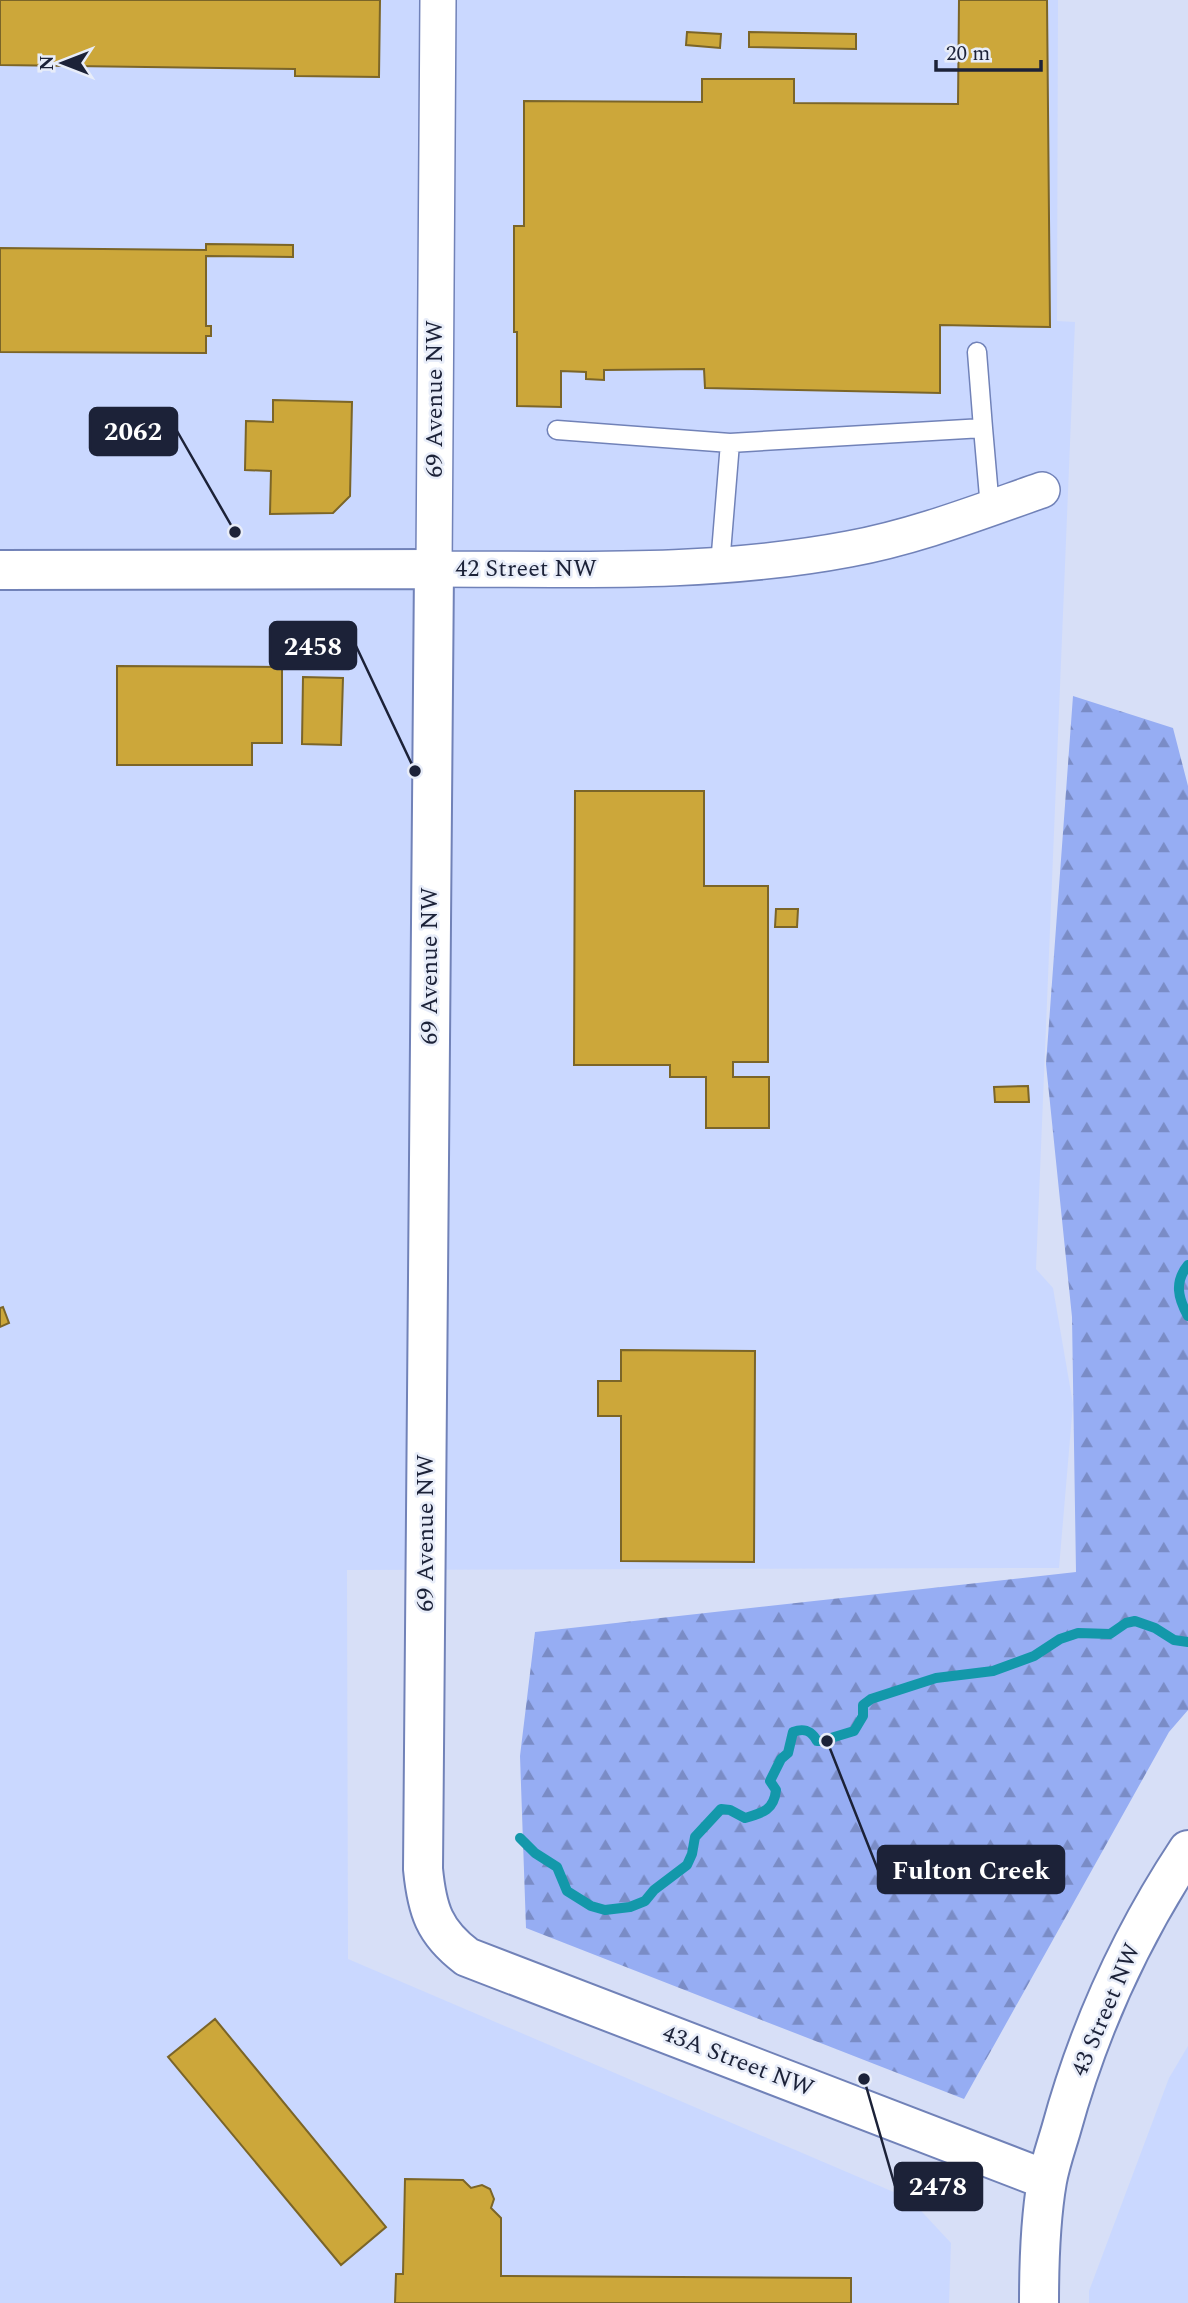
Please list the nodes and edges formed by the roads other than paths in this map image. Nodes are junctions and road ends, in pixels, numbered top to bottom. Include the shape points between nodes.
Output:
1 (438, 0) edge
2 (977, 352) dead end
3 (983, 428) junction
4 (557, 430) dead end
5 (730, 443) junction
6 (1042, 490) dead end
7 (990, 508) junction
8 (720, 565) junction
9 (433, 569) junction
10 (0, 570) edge
11 (1188, 1850) edge
12 (439, 1929) joint
13 (1047, 2180) junction
14 (1038, 2303) edge

1 - 9 street, 69 Avenue NW
2 - 3 lane
3 - 5 lane
3 - 7 lane
4 - 5 lane
5 - 8 lane
6 - 7 street, 42 Street NW
7 - 8 street, 42 Street NW via 851,549
8 - 9 street, 42 Street NW
9 - 10 street, 42 Street NW
9 - 12 street, 69 Avenue NW via 423,1869
11 - 13 street, 43 Street NW via 1093,2028
12 - 13 street, 43A Street NW via 467,1957
13 - 14 street, 43 Street NW

